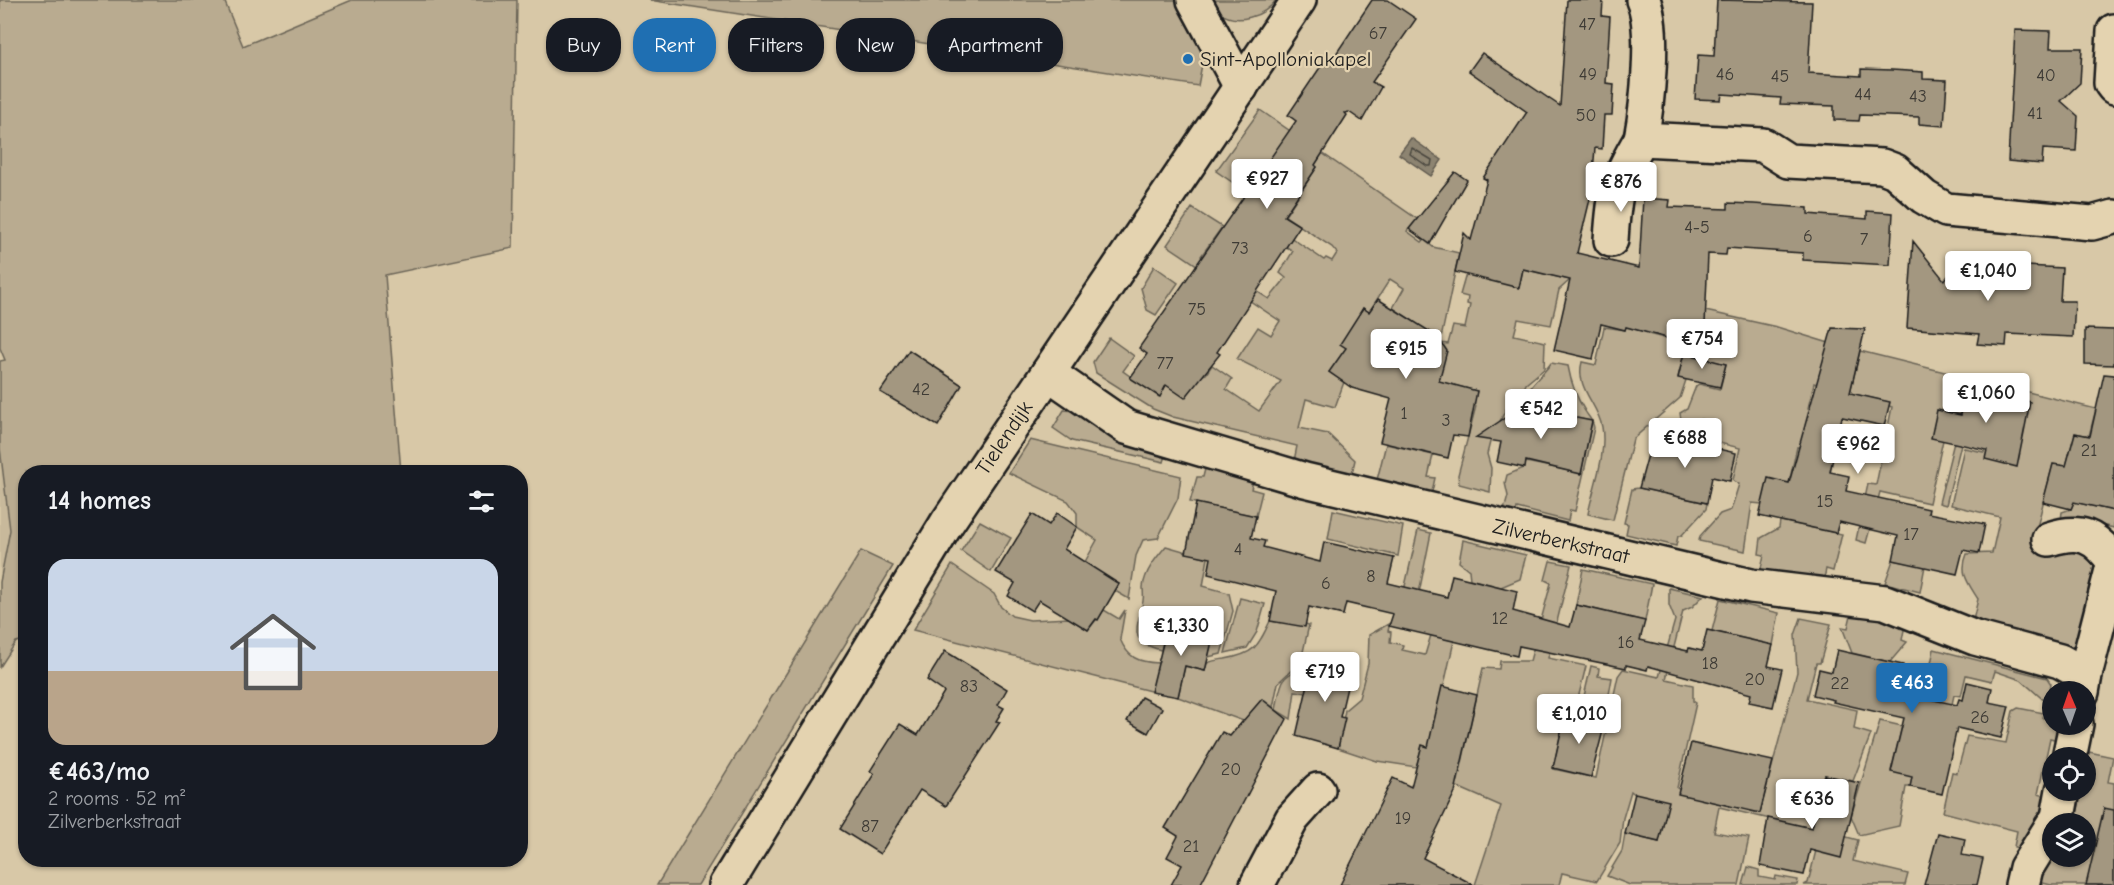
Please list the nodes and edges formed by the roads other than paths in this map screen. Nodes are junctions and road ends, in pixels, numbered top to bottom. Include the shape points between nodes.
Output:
1 (1194, 0) edge
2 (1299, 0) edge
3 (1643, 0) edge
4 (2114, 31) edge
5 (1241, 87) junction
6 (2114, 87) edge
7 (1641, 139) junction
8 (2114, 217) edge
9 (1611, 240) dead end
10 (1048, 373) junction
11 (2049, 539) dead end
12 (2114, 562) edge
13 (2082, 681) edge
14 (2084, 681) edge
15 (1318, 790) dead end
16 (2042, 843) edge
17 (726, 885) edge
18 (1257, 885) edge
19 (2022, 885) edge

1 - 5 street
2 - 5 street, Tielendijk
3 - 7 street via 1649,25
4 - 6 street
5 - 10 street, Tielendijk
7 - 8 street via 1763,145 1788,161 1882,166 1900,174 1935,204 1958,212 2092,223
7 - 9 street via 1615,192
10 - 13 street, Zilverberkstraat via 1126,427 1305,480 1751,586 1885,602 1975,638 2060,661
10 - 17 street, Tielendijk via 941,532
11 - 12 street, Zilverberkstraat via 2069,533 2089,537 2103,546
12 - 14 street, Zilverberkstraat
15 - 18 street via 1292,819
16 - 19 street via 2026,868

